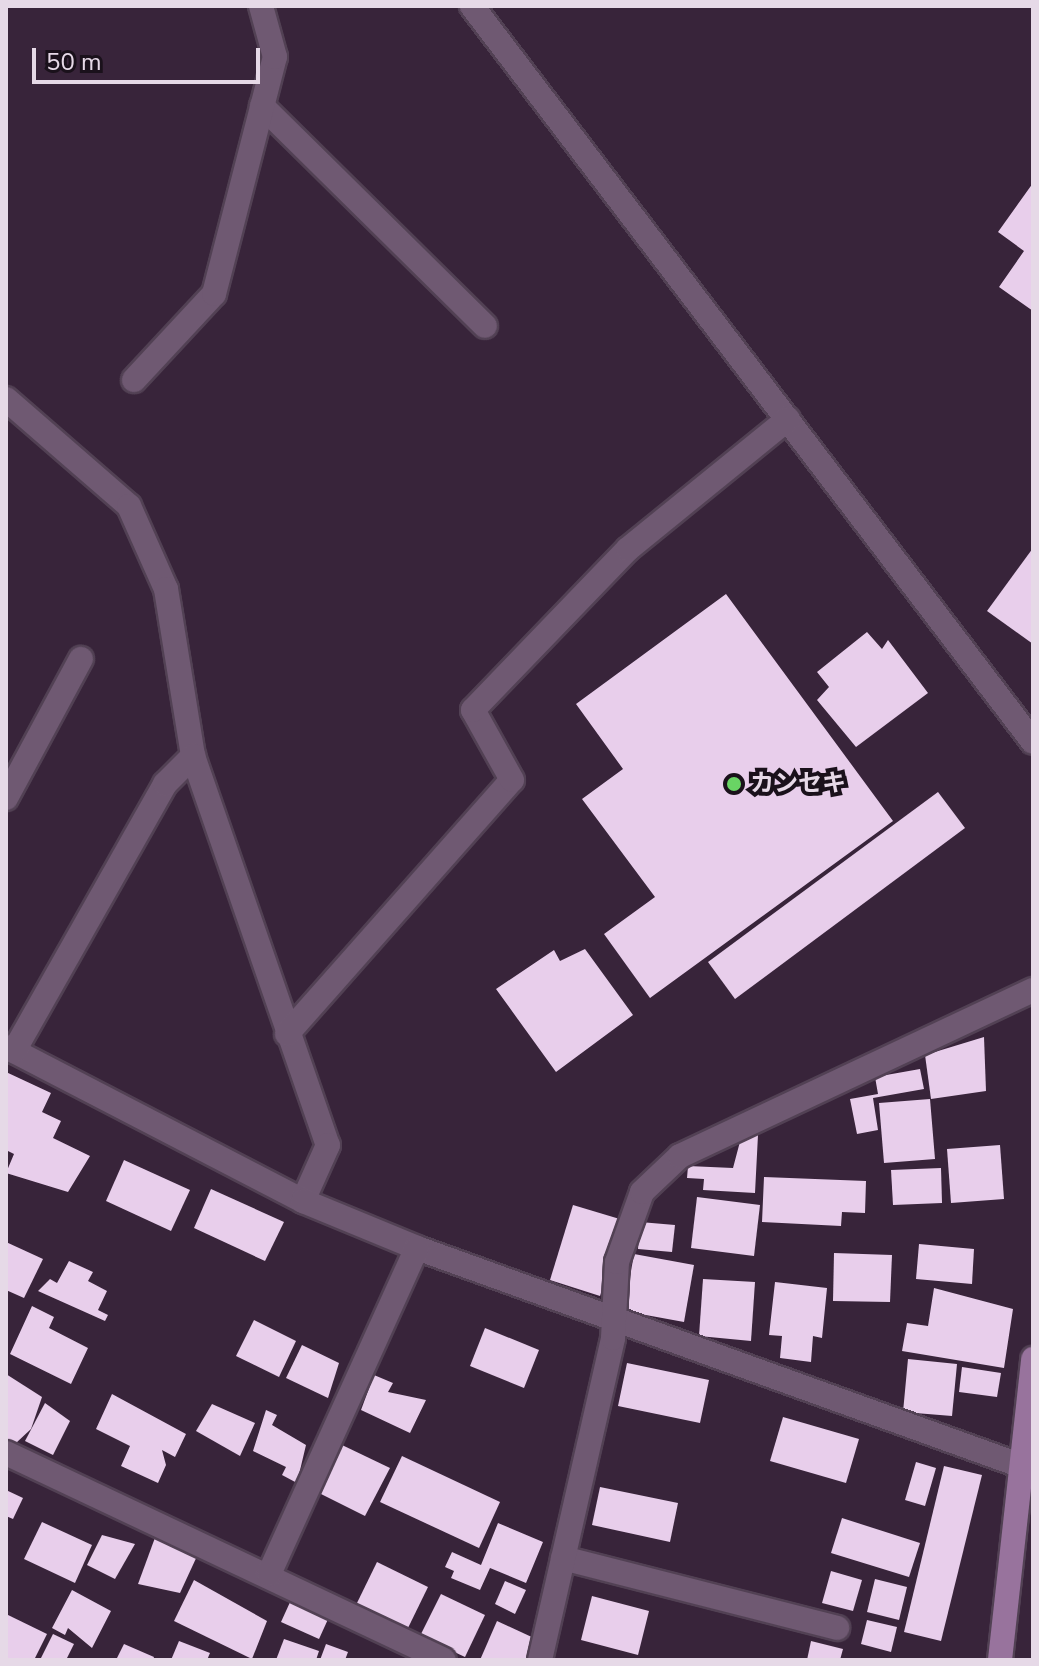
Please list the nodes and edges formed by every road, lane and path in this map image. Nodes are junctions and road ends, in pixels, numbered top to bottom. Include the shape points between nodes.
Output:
1 (261, 6) edge
2 (472, 6) edge
3 (262, 106) junction
4 (485, 326) dead end
5 (134, 380) dead end
6 (6, 399) edge
7 (788, 419) junction
8 (81, 659) dead end
9 (1033, 742) edge
10 (193, 756) junction
11 (6, 798) edge
12 (1033, 990) edge
13 (287, 1034) junction
14 (10, 1049) edge
15 (303, 1201) junction
16 (417, 1248) junction
17 (612, 1315) junction
18 (1033, 1359) edge
19 (6, 1453) edge
20 (1028, 1468) edge
21 (563, 1558) junction
22 (269, 1574) junction
23 (837, 1628) dead end
24 (443, 1660) edge
25 (540, 1660) edge
26 (1000, 1660) edge

1 - 3 street via 275,57
2 - 7 street
3 - 4 street
3 - 5 street via 214,294
6 - 10 street via 129,506 166,589
7 - 9 street
7 - 13 street via 628,549 473,710 512,780
8 - 11 street
10 - 13 street
10 - 14 street via 165,784
12 - 17 street via 680,1156 642,1192 617,1262
13 - 15 street via 328,1145
14 - 15 street
15 - 16 street
16 - 17 street
16 - 22 street
17 - 20 street
17 - 21 street via 613,1338
18 - 20 main road
19 - 22 street
20 - 26 main road
21 - 23 street
21 - 25 street
22 - 24 street

